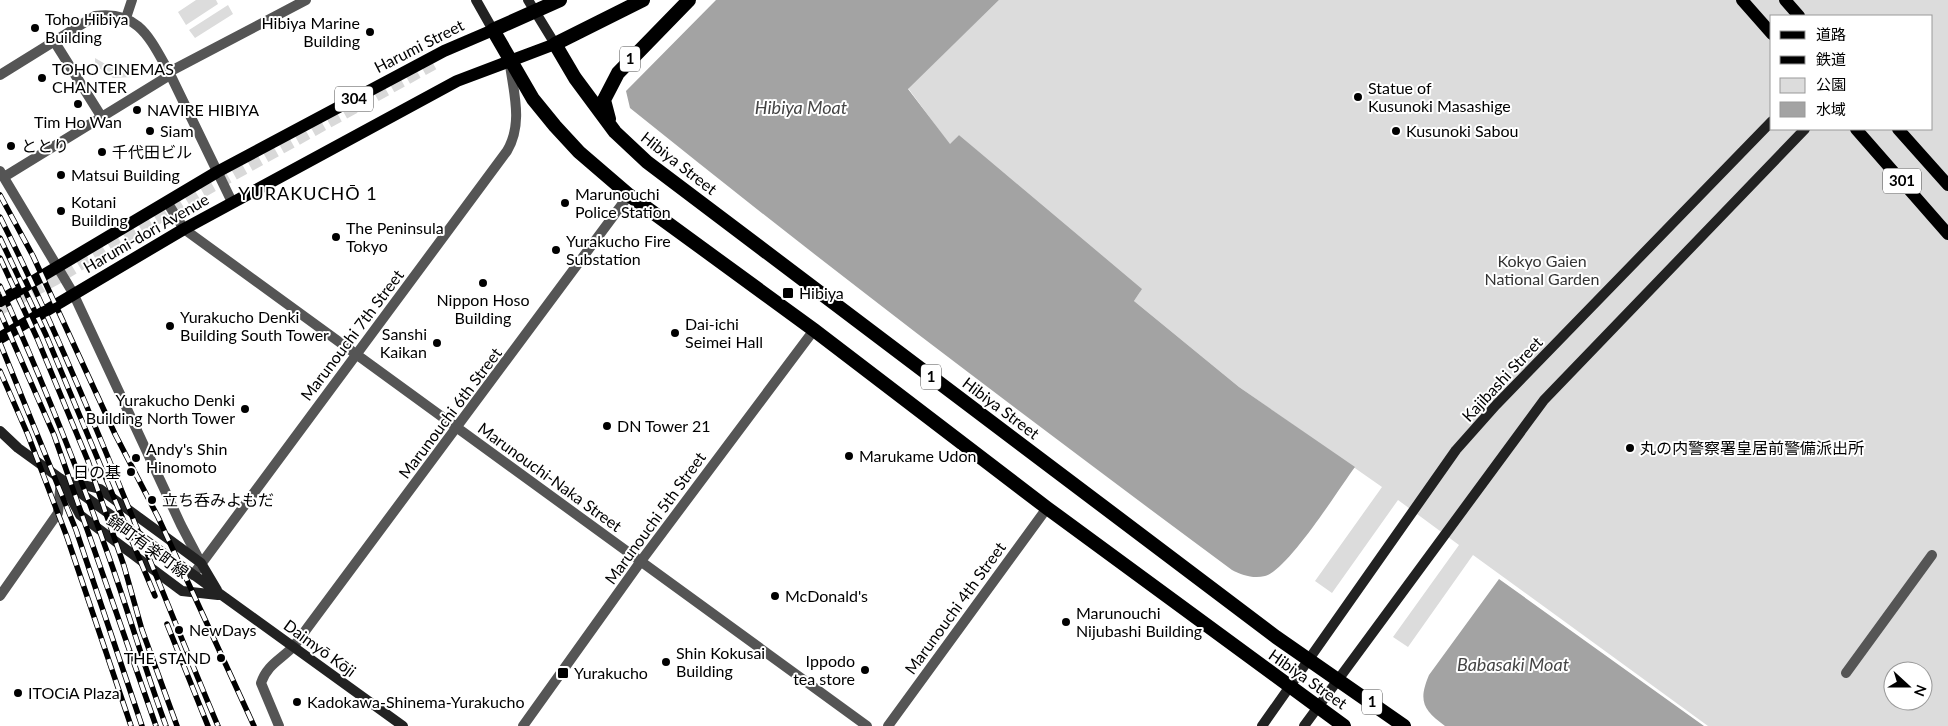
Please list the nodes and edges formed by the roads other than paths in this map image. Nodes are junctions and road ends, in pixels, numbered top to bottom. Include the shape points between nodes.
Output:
1 (132, 0) edge
2 (306, 0) edge
3 (476, 0) edge
4 (560, 0) edge
5 (642, 0) edge
6 (689, 0) edge
7 (1742, 0) edge
8 (1785, 0) edge
9 (532, 6) edge
10 (1798, 15) edge
11 (126, 18) junction
12 (493, 30) junction
13 (1770, 32) edge
14 (54, 41) junction
15 (554, 44) junction
16 (510, 60) junction
17 (170, 73) junction
18 (0, 75) edge
19 (101, 116) junction
20 (1770, 122) edge
21 (1804, 130) edge
22 (1857, 130) edge
23 (1899, 130) edge
24 (615, 132) junction
25 (217, 172) junction
26 (2, 174) edge
27 (1948, 185) edge
28 (629, 195) junction
29 (167, 202) junction
30 (232, 202) junction
31 (184, 229) junction
32 (1948, 234) edge
33 (56, 268) junction
34 (73, 294) junction
35 (0, 301) edge
36 (814, 330) junction
37 (0, 338) edge
38 (356, 355) junction
39 (457, 428) junction
40 (0, 432) edge
41 (61, 480) junction
42 (1046, 508) junction
43 (1932, 555) dead end
44 (641, 562) junction
45 (201, 563) junction
46 (193, 575) junction
47 (220, 595) junction
48 (0, 596) edge
49 (292, 647) junction
50 (1310, 659) junction
51 (1846, 673) dead end
52 (1339, 678) junction
53 (1289, 687) junction
54 (1318, 707) junction
55 (279, 726) edge
56 (403, 726) edge
57 (523, 726) edge
58 (866, 726) edge
59 (888, 726) edge
60 (1262, 726) edge
61 (1304, 726) edge
62 (1344, 726) edge
63 (1404, 726) edge

1 - 11 street
2 - 17 street
3 - 12 main road
4 - 9 highway, Harumi Street
5 - 15 highway
6 - 24 highway, 1 via 618,73 604,100
7 - 13 main road
8 - 10 main road
9 - 12 highway, Harumi Street
9 - 15 main road, Hibiya Street
11 - 14 street via 95,16
11 - 17 street via 149,38
12 - 16 highway, 1
12 - 25 main road, Harumi Street / 304 via 444,51
14 - 18 street
14 - 19 street
15 - 16 main road, 304
15 - 24 highway, Hibiya Street / 1
16 - 28 highway, Hibiya Street / 1 via 533,99 555,126 579,152
16 - 30 main road, 304 via 457,81
16 - 38 street, Marunouchi 7th Street via 516,108 514,139
17 - 19 street
17 - 25 street
19 - 26 street
20 - 50 main road, Kajibashi Street via 1456,450
21 - 52 main road via 1544,400
22 - 32 main road, 301
23 - 27 main road, 301
24 - 50 highway, Hibiya Street / 1 via 662,173
25 - 29 main road, Harumi-dori Avenue / 304
25 - 30 street
26 - 33 street
28 - 36 highway, Hibiya Street / 1
28 - 39 street, Marunouchi 6th Street
29 - 31 street
29 - 33 main road, Harumi-dori Avenue / 304
30 - 31 main road, Harumi-dori Avenue / 304
31 - 34 main road, Harumi-dori Avenue / 304
31 - 38 street, Marunouchi-Naka Street
33 - 34 street
33 - 35 main road, Harumi-dori Avenue / 304
34 - 37 main road, Harumi-dori Avenue / 304
34 - 45 street
36 - 42 highway, Hibiya Street / 1
36 - 44 street, Marunouchi 5th Street
38 - 39 street, Marunouchi-Naka Street
38 - 45 street, Marunouchi 7th Street
39 - 44 street, Marunouchi-Naka Street
39 - 49 street, Marunouchi 6th Street
40 - 41 main road, Daimyō Kōji
41 - 45 main road, 錦町有楽町線 via 100,489
41 - 46 main road, Daimyō Kōji
41 - 47 main road, 錦町有楽町線 via 80,515 182,591
41 - 48 street via 58,513
42 - 53 highway, Hibiya Street / 1
42 - 59 street, Marunouchi 4th Street
43 - 51 street
44 - 57 street, Marunouchi 5th Street
44 - 58 street, Marunouchi-Naka Street
45 - 46 street, Marunouchi 7th Street
45 - 47 main road, 錦町有楽町線
46 - 47 main road, Daimyō Kōji
47 - 49 main road, Daimyō Kōji
49 - 55 street, Marunouchi 6th Street via 272,664 261,683
49 - 56 main road, Daimyō Kōji
50 - 52 highway, Hibiya Street / 1
50 - 53 main road, Kajibashi Street
52 - 54 main road
52 - 63 highway, Hibiya Street / 1
53 - 54 highway, Hibiya Street / 1
53 - 60 main road, Kajibashi Street
54 - 61 main road
54 - 62 highway, Hibiya Street / 1

